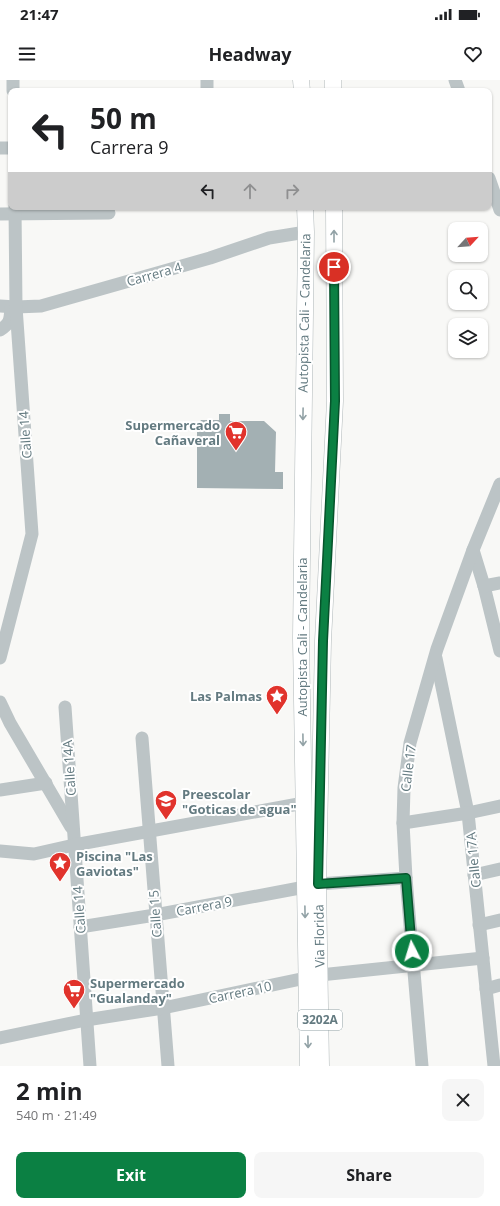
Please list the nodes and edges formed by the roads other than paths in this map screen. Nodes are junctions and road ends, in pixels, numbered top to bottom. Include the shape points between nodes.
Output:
1 (492, 187) edge
2 (15, 210) edge
3 (305, 210) edge
4 (334, 210) edge
5 (500, 210) edge
6 (109, 213) dead end
7 (0, 214) edge
8 (306, 232) junction
9 (9, 306) edge
10 (0, 330) edge
11 (500, 484) edge
12 (473, 550) junction
13 (500, 583) edge
14 (484, 586) junction
15 (500, 651) edge
16 (435, 656) junction
17 (0, 658) edge
18 (0, 702) edge
19 (65, 707) dead end
20 (142, 738) dead end
21 (46, 783) junction
22 (0, 790) edge
23 (304, 803) junction
24 (500, 806) edge
25 (468, 813) junction
26 (403, 823) junction
27 (73, 830) junction
28 (150, 831) junction
29 (74, 845) junction
30 (0, 851) edge
31 (500, 869) edge
32 (474, 875) junction
33 (406, 878) junction
34 (312, 885) junction
35 (155, 915) junction
36 (500, 920) edge
37 (479, 925) junction
38 (80, 927) junction
39 (482, 958) junction
40 (413, 966) junction
41 (313, 976) junction
42 (500, 985) edge
43 (486, 989) junction
44 (163, 1008) junction
45 (86, 1020) junction
46 (0, 1038) edge
47 (495, 1058) edge
48 (90, 1066) edge
49 (168, 1066) edge
50 (308, 1066) edge
51 (321, 1066) edge
52 (422, 1066) edge

1 - 5 street
2 - 6 street
2 - 7 street
2 - 9 street, Calle 14
3 - 8 main road, Autopista Cali - Candelaria / 3202A
34 -> 4 main road, 3202A via 335,401
8 - 9 street, Carrera 4 via 269,238 210,258 41,306
8 -> 23 main road, Autopista Cali - Candelaria / 3202A via 301,638
9 - 10 street via 10,321
9 - 17 street, Calle 14 via 32,534
11 - 12 street, Calle 17
12 - 14 street
12 - 16 street, Calle 17
13 - 14 street
14 - 15 street
16 - 25 street, Calle 17A
16 - 26 street, Calle 17 via 410,743 404,788
18 - 21 street, Calle 14
19 - 27 street, Calle 14A
20 - 28 street, Calle 15
21 - 22 street
21 - 27 street, Calle 14
23 - 28 street
23 - 34 main road, Autopista Cali - Candelaria / 3202A
24 - 25 street
25 - 26 street
25 - 32 street, Calle 17A
26 - 33 street, Calle 17
27 - 29 street, Calle 14
28 - 29 street
28 - 35 street, Calle 15
29 - 30 street via 34,854
29 - 38 street, Calle 14
31 - 32 street
32 - 37 street, Calle 17A
33 - 34 street, Carrera 9
33 - 40 street, Calle 17
34 - 35 street, Carrera 9
34 - 41 main road, Autopista Cali - Candelaria / 3202A
35 - 38 street, Carrera 9
35 - 44 street, Calle 15
36 - 37 street
37 - 39 street, Calle 17A
38 - 45 street, Calle 14
39 - 40 street, Carrera 10
39 - 43 street, Calle 17A
40 - 41 street, Carrera 10
40 - 52 street, Calle 17
41 - 44 street, Carrera 10
41 -> 50 main road, Autopista Cali - Candelaria / 3202A
41 - 51 main road, Via Florida / 3202A
42 - 43 street
43 - 47 street, Calle 17A
44 - 45 street, Carrera 10
44 - 49 street, Calle 15
45 - 46 street, Carrera 10
45 - 48 street, Calle 14

